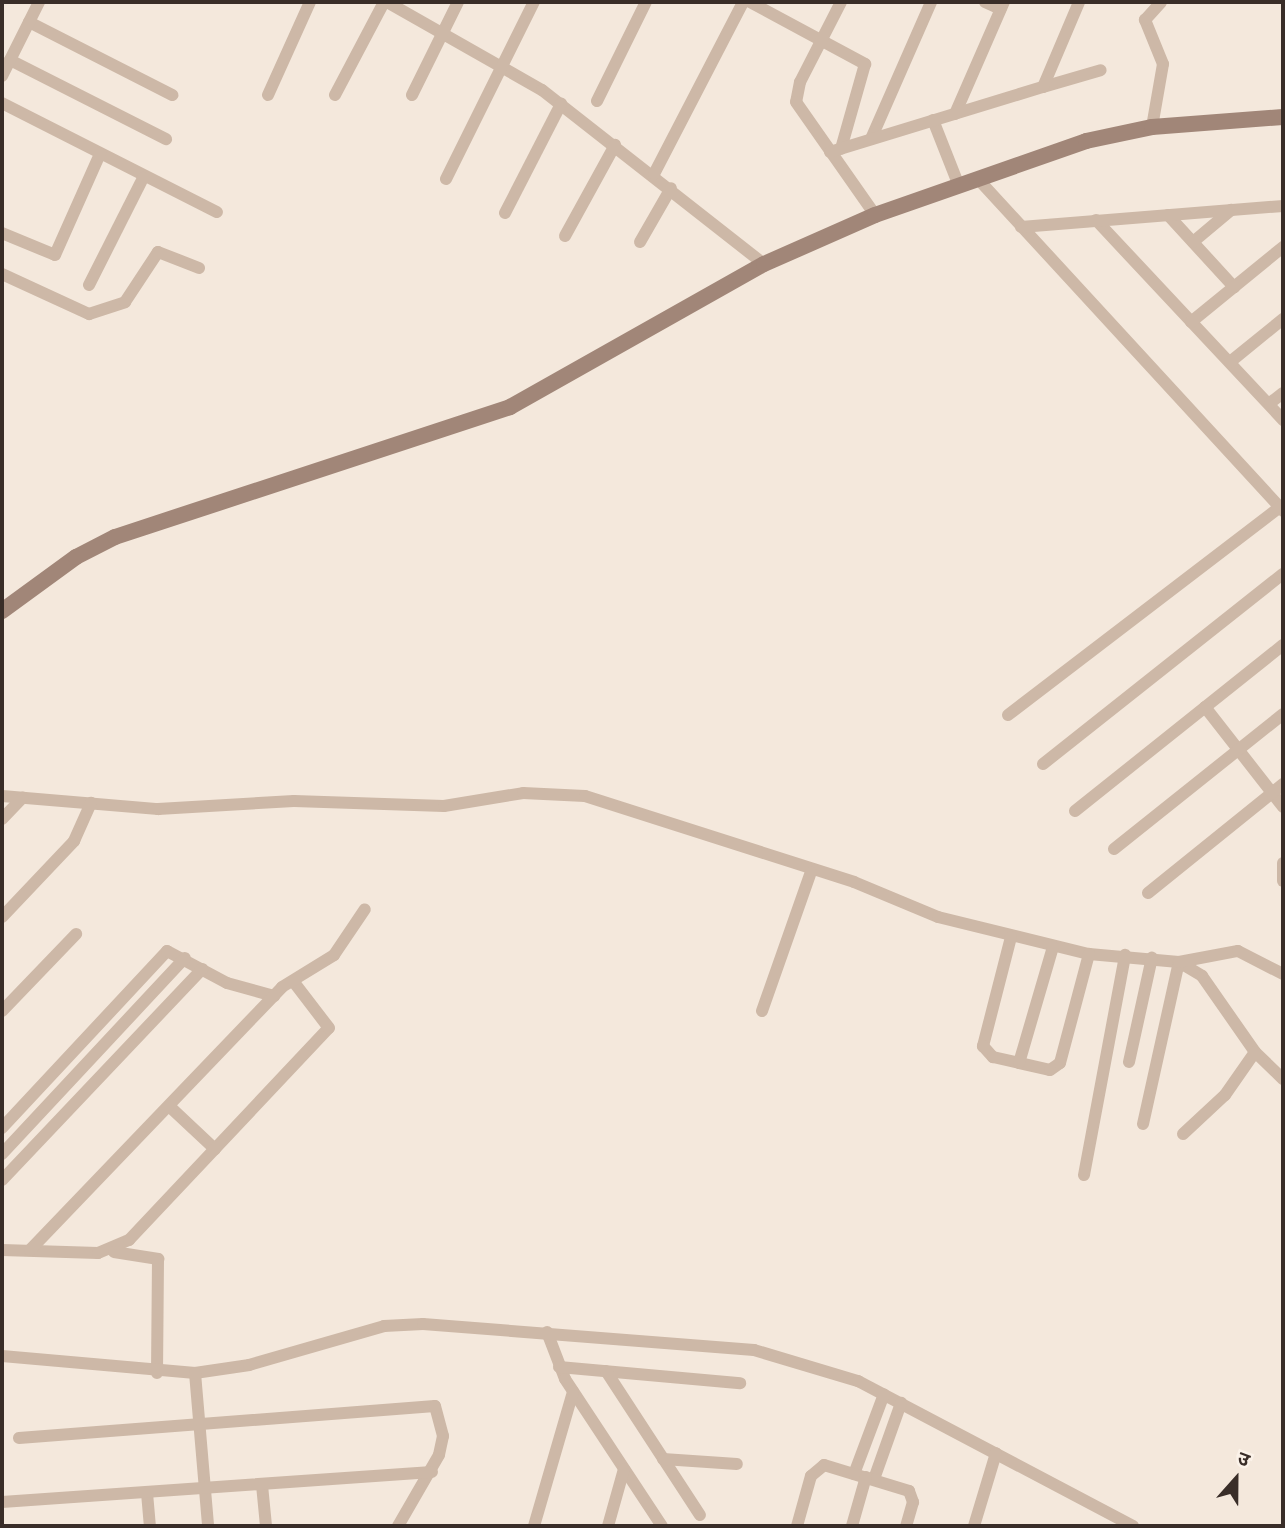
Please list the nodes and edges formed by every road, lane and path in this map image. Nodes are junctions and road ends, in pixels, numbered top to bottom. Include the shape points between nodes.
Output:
1 (38, 2) edge
2 (310, 2) edge
3 (386, 2) edge
4 (458, 2) edge
5 (534, 2) edge
6 (646, 2) edge
7 (841, 2) edge
8 (932, 2) edge
9 (985, 2) edge
10 (1079, 2) edge
11 (1161, 2) edge
12 (752, 3) edge
13 (1002, 5) edge
14 (29, 22) junction
15 (444, 29) junction
16 (822, 38) junction
17 (10, 60) junction
18 (502, 64) junction
19 (1101, 70) dead end
20 (2, 76) edge
21 (1043, 87) junction
22 (172, 95) dead end
23 (268, 95) dead end
24 (335, 95) dead end
25 (412, 95) dead end
26 (597, 101) dead end
27 (2, 103) edge
28 (561, 104) junction
29 (955, 114) junction
30 (1283, 117) edge
31 (933, 120) junction
32 (1152, 127) junction
33 (166, 139) dead end
34 (871, 139) junction
35 (615, 145) junction
36 (836, 150) junction
37 (100, 154) junction
38 (653, 174) junction
39 (143, 178) junction
40 (446, 179) dead end
41 (978, 179) junction
42 (959, 186) junction
43 (671, 188) junction
44 (1283, 206) edge
45 (1232, 210) junction
46 (217, 212) dead end
47 (505, 213) dead end
48 (875, 215) junction
49 (1168, 215) junction
50 (1096, 220) junction
51 (1021, 227) junction
52 (2, 233) edge
53 (565, 236) dead end
54 (640, 242) dead end
55 (1194, 243) junction
56 (1283, 247) edge
57 (764, 264) junction
58 (199, 268) dead end
59 (2, 274) edge
60 (89, 285) dead end
61 (1234, 287) junction
62 (1283, 319) edge
63 (1191, 322) junction
64 (1230, 362) junction
65 (1283, 393) edge
66 (1270, 404) junction
67 (1283, 421) edge
68 (1282, 509) edge
69 (1281, 579) edge
70 (2, 611) edge
71 (1283, 645) edge
72 (1205, 707) junction
73 (1283, 714) edge
74 (1008, 715) dead end
75 (1239, 750) junction
76 (1043, 764) dead end
77 (1283, 785) edge
78 (1272, 794) junction
79 (2, 796) edge
80 (23, 797) junction
81 (91, 803) junction
82 (1283, 807) edge
83 (1075, 811) dead end
84 (2, 819) edge
85 (1114, 849) dead end
86 (1283, 863) edge
87 (811, 872) junction
88 (1283, 881) edge
89 (1148, 893) dead end
90 (365, 909) dead end
91 (2, 917) edge
92 (76, 934) dead end
93 (1011, 937) junction
94 (1053, 947) junction
95 (1089, 954) junction
96 (1125, 956) junction
97 (1152, 957) junction
98 (185, 958) junction
99 (1180, 962) junction
100 (202, 969) junction
101 (1283, 974) edge
102 (293, 981) junction
103 (274, 996) junction
104 (2, 1011) edge
105 (762, 1011) dead end
106 (1255, 1052) junction
107 (1129, 1062) dead end
108 (1019, 1063) junction
109 (1283, 1079) edge
110 (169, 1106) junction
111 (1143, 1124) dead end
112 (2, 1128) edge
113 (1183, 1134) dead end
114 (215, 1149) junction
115 (2, 1154) edge
116 (1084, 1175) dead end
117 (2, 1180) edge
118 (2, 1250) edge
119 (30, 1250) junction
120 (111, 1252) junction
121 (547, 1332) junction
122 (2, 1356) edge
123 (559, 1367) junction
124 (606, 1371) junction
125 (157, 1373) junction
126 (195, 1373) junction
127 (740, 1383) dead end
128 (573, 1392) junction
129 (884, 1394) junction
130 (901, 1403) junction
131 (200, 1425) junction
132 (19, 1438) dead end
133 (996, 1453) junction
134 (663, 1459) junction
135 (737, 1464) dead end
136 (624, 1469) junction
137 (432, 1472) junction
138 (865, 1477) junction
139 (262, 1485) junction
140 (205, 1489) junction
141 (147, 1493) junction
142 (2, 1502) edge
143 (700, 1515) dead end
144 (399, 1525) edge
145 (150, 1526) edge
146 (208, 1526) edge
147 (266, 1526) edge
148 (386, 1526) edge
149 (534, 1526) edge
150 (608, 1526) edge
151 (662, 1526) edge
152 (797, 1526) edge
153 (852, 1526) edge
154 (906, 1526) edge
155 (974, 1526) edge
156 (1133, 1526) edge

1 - 14 street
2 - 23 street
3 - 15 street
3 - 24 street
4 - 15 street
5 - 18 street
6 - 26 street
7 - 16 street
8 - 34 street
9 - 13 street
10 - 21 street
11 - 32 street via 1145,20 1163,64
12 - 16 street
12 - 38 street
13 - 29 street
14 - 17 street
14 - 22 street
15 - 18 street
15 - 25 street
16 - 36 street via 795,93
16 - 36 street via 867,68
17 - 20 street
17 - 33 street
18 - 28 street
18 - 40 street
19 - 21 street
21 - 29 street
27 - 37 street
28 - 35 street
28 - 47 street
29 - 31 street
30 - 32 main road
31 - 34 street
31 - 42 street
32 - 41 main road via 1086,141
34 - 36 street
35 - 38 street
35 - 53 street
36 - 48 street
37 - 39 street
37 - 52 street via 55,255
38 - 43 street
39 - 46 street
39 - 60 street
41 - 42 main road
41 - 51 street
42 - 48 main road
43 - 54 street
43 - 57 street
44 - 45 street
45 - 49 street
45 - 55 street
48 - 57 main road
49 - 50 street
49 - 55 street
50 - 51 street
50 - 63 street
51 - 68 street
55 - 61 street
56 - 61 street
57 - 70 main road via 510,407 370,458 115,537 76,556
58 - 59 street via 158,252 125,302 89,314
61 - 63 street
62 - 64 street
63 - 64 street
64 - 66 street
65 - 66 street
66 - 67 street
68 - 74 street
69 - 76 street
71 - 72 street
72 - 75 street
72 - 83 street
73 - 75 street
75 - 78 street
75 - 85 street
77 - 78 street
78 - 82 street
78 - 89 street
79 - 80 street
80 - 81 street
80 - 84 street
81 - 87 street via 158,809 294,802 444,806 554,792 585,796
81 - 91 street via 74,841
86 - 88 street
87 - 93 street
87 - 105 street
90 - 102 street via 334,955
92 - 104 street
93 - 94 street
93 - 108 street via 983,1046 993,1057
94 - 95 street
94 - 108 street
95 - 96 street
95 - 108 street via 1056,1070
96 - 97 street
96 - 116 street
97 - 99 street
97 - 107 street
98 - 100 street
98 - 112 street via 167,951
98 - 115 street
99 - 101 street via 1238,951
99 - 106 street via 1202,976
99 - 111 street
100 - 103 street
100 - 117 street
102 - 103 street
102 - 114 street via 329,1028
103 - 110 street
106 - 109 street
106 - 113 street via 1226,1095
110 - 114 street
110 - 119 street
114 - 120 street
118 - 119 street
119 - 120 street
120 - 125 street via 158,1259
121 - 123 street
121 - 126 street via 384,1326 249,1365
121 - 129 street via 754,1350 808,1362
122 - 125 street
123 - 124 street
123 - 128 street
124 - 127 street
124 - 134 street
125 - 126 street
126 - 131 street
128 - 136 street
128 - 149 street
129 - 130 street
129 - 138 street
130 - 133 street
130 - 138 street
131 - 132 street
131 - 137 street via 426,1403 435,1406 443,1436
131 - 140 street
133 - 155 street
133 - 156 street
134 - 135 street
134 - 143 street
136 - 150 street
136 - 151 street
137 - 139 street
137 - 144 street
138 - 152 street via 814,1469
138 - 153 street
138 - 154 street via 913,1495
139 - 140 street
139 - 147 street
140 - 141 street
140 - 146 street
141 - 142 street
141 - 145 street
144 - 148 street

